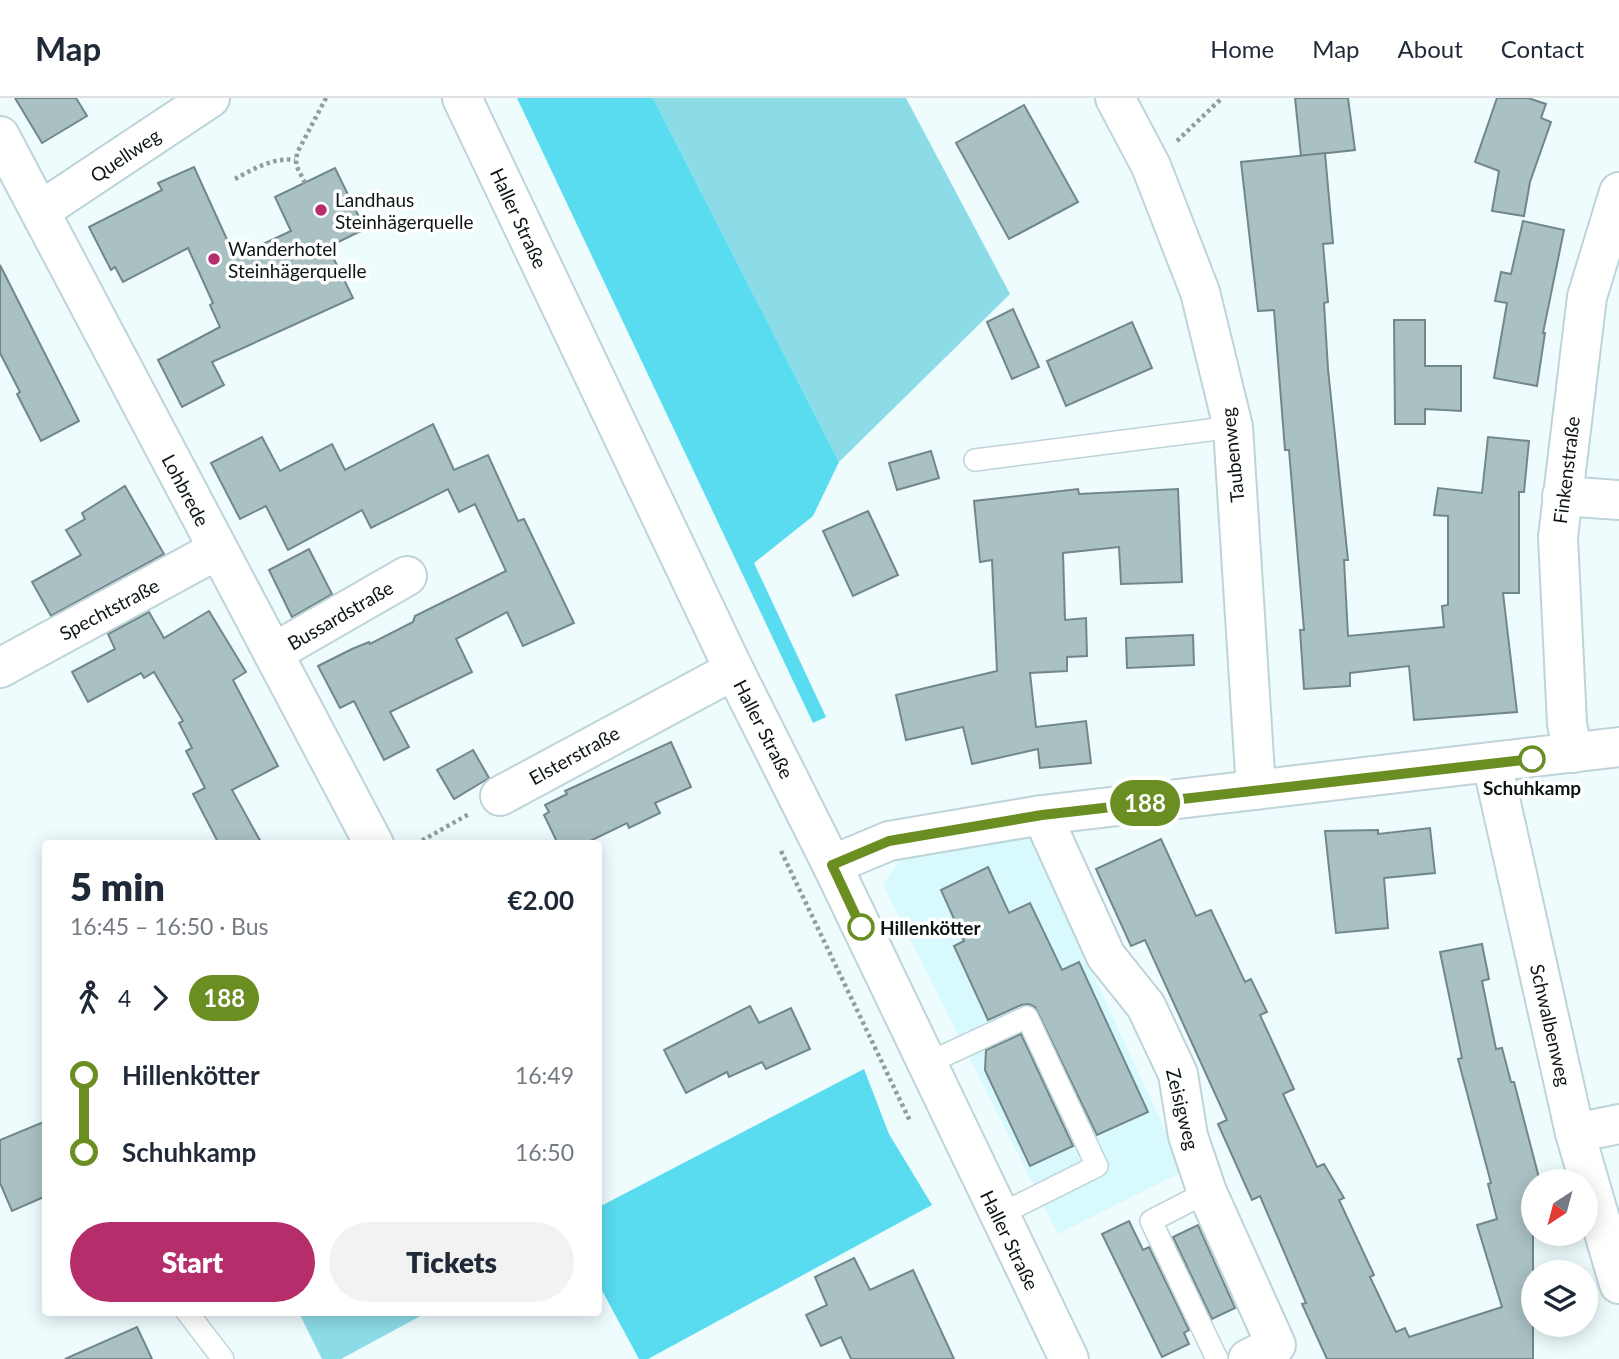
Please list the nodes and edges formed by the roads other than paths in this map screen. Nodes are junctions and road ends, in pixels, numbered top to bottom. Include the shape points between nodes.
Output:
1 (210, 98) edge
2 (462, 98) edge
3 (1115, 98) edge
4 (0, 136) edge
5 (1619, 192) edge
6 (40, 211) junction
7 (1233, 427) junction
8 (975, 460) dead end
9 (1562, 495) junction
10 (1619, 500) edge
11 (217, 550) junction
12 (407, 576) dead end
13 (273, 653) junction
14 (0, 668) edge
15 (734, 670) junction
16 (1619, 747) edge
17 (1573, 753) junction
18 (1492, 763) junction
19 (1256, 790) junction
20 (500, 796) road end
21 (1042, 815) junction
22 (372, 840) edge
23 (832, 865) junction
24 (926, 1064) junction
25 (1619, 1124) edge
26 (1575, 1133) junction
27 (1207, 1192) junction
28 (999, 1215) junction
29 (1619, 1284) edge
30 (190, 1316) edge
31 (223, 1359) edge
32 (1069, 1359) edge
33 (1217, 1359) edge
34 (1248, 1359) edge

1 - 6 street, Quellweg
2 - 15 street, Haller Straße
3 - 7 street, Taubenweg via 1151,166 1200,292
4 - 6 street, Lohbrede
5 - 9 street, Finkenstraße via 1587,298
6 - 11 street, Lohbrede
7 - 8 lane
7 - 19 street, Taubenweg
9 - 10 street
9 - 17 street, Finkenstraße via 1558,537 1567,724
11 - 13 street, Lohbrede
11 - 14 street, Spechtstraße
12 - 13 street, Bussardstraße
13 - 22 street, Lohbrede
15 - 20 street, Elsterstraße
15 - 23 street, Haller Straße
16 - 17 street
17 - 18 street
18 - 19 street
18 - 26 street, Schwalbenweg
19 - 21 street
21 - 23 street via 889,841
21 - 27 street, Zeisigweg via 1105,956 1146,1006 1178,1074 1188,1136
23 - 24 street, Haller Straße
24 - 28 street, Haller Straße
24 - 28 lane via 1027,1017 1033,1029 1097,1166
25 - 26 street
26 - 29 street, Schwalbenweg
27 - 33 lane via 1151,1221
27 - 34 street, Zeisigweg via 1276,1345
28 - 32 street, Haller Straße
30 - 31 lane

